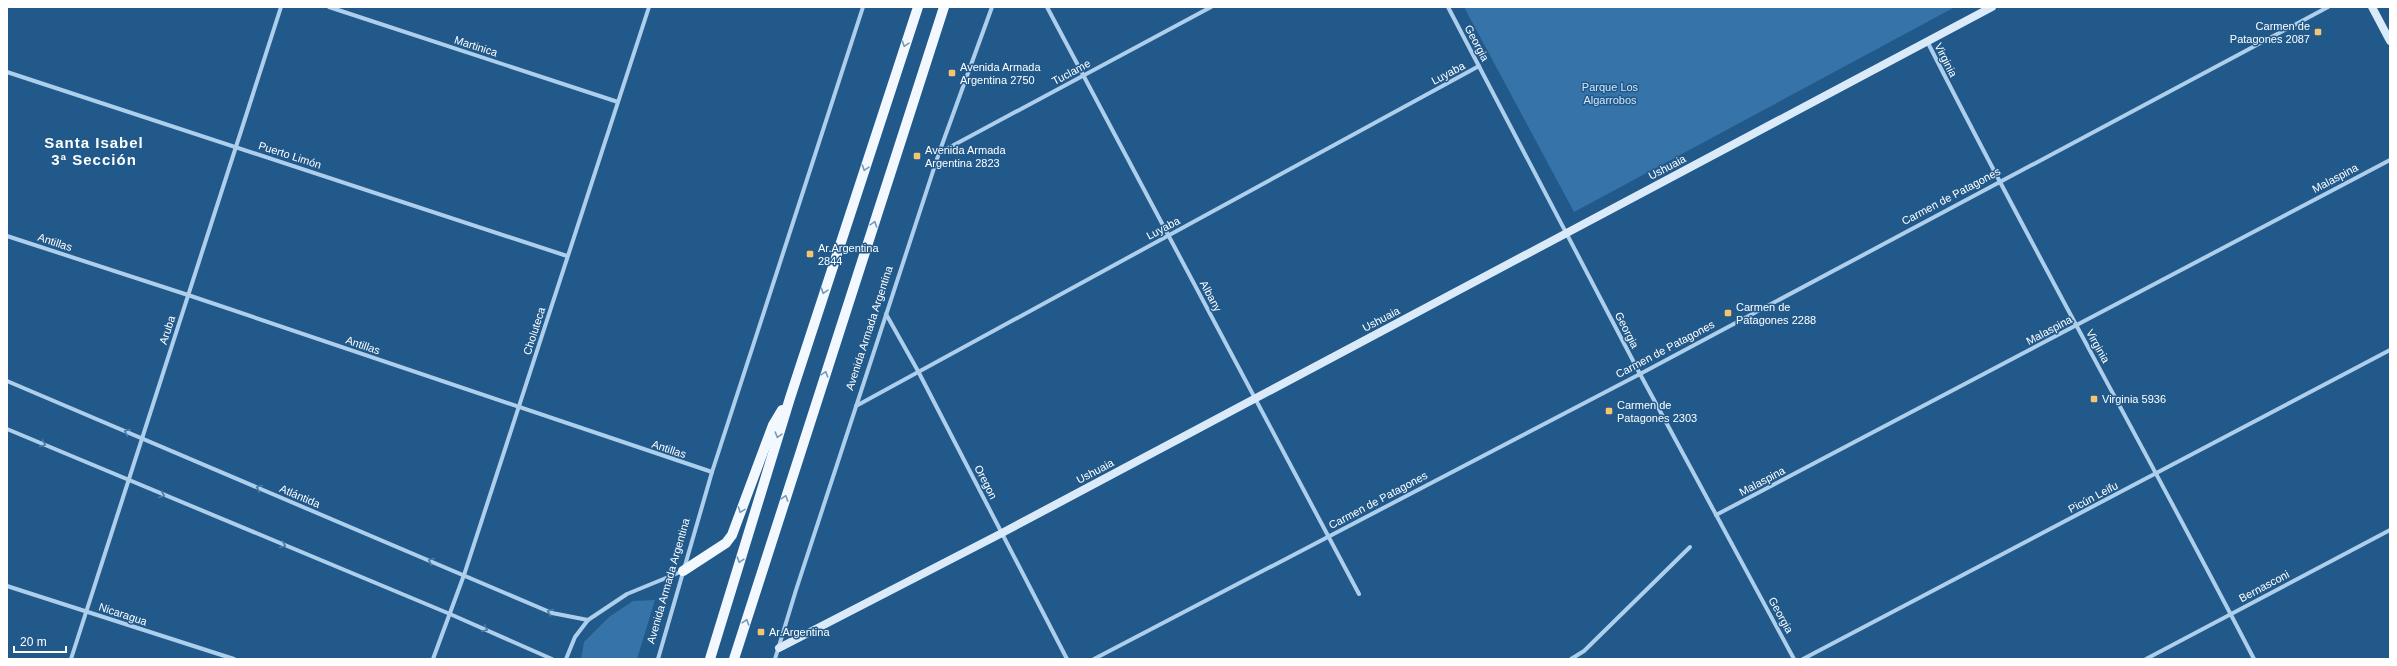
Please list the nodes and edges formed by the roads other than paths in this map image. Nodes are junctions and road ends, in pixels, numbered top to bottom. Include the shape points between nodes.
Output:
1 (282, 7) edge
2 (329, 7) edge
3 (649, 7) edge
4 (863, 7) edge
5 (918, 7) edge
6 (944, 7) edge
7 (992, 7) edge
8 (1047, 7) edge
9 (1211, 7) edge
10 (1448, 7) edge
11 (1992, 7) edge
12 (2328, 7) edge
13 (2372, 7) edge
14 (1927, 41) junction
15 (2390, 41) edge
16 (1479, 66) junction
17 (7, 72) edge
18 (1083, 76) junction
19 (618, 102) junction
20 (236, 147) junction
21 (939, 153) junction
22 (2390, 160) edge
23 (1998, 181) junction
24 (1567, 233) junction
25 (1168, 235) junction
26 (7, 236) edge
27 (567, 256) junction
28 (188, 295) junction
29 (886, 314) junction
30 (2076, 325) junction
31 (2390, 350) edge
32 (918, 371) junction
33 (1640, 374) junction
34 (7, 381) edge
35 (790, 398) junction
36 (1256, 398) junction
37 (856, 406) junction
38 (519, 408) junction
39 (7, 429) edge
40 (142, 439) junction
41 (712, 472) junction
42 (2157, 474) junction
43 (127, 481) junction
44 (1716, 515) junction
45 (2390, 530) edge
46 (1002, 533) junction
47 (1327, 536) junction
48 (1690, 547) dead end
49 (683, 571) junction
50 (464, 575) junction
51 (7, 586) edge
52 (1360, 594) dead end
53 (86, 612) junction
54 (450, 614) junction
55 (2230, 614) junction
56 (588, 620) junction
57 (779, 648) junction
58 (70, 659) edge
59 (234, 659) edge
60 (433, 659) edge
61 (552, 659) edge
62 (566, 659) edge
63 (658, 659) edge
64 (710, 659) edge
65 (734, 659) edge
66 (775, 659) edge
67 (1067, 659) edge
68 (1094, 659) edge
69 (1571, 659) edge
70 (1794, 659) edge
71 (1803, 659) edge
72 (2146, 659) edge
73 (2254, 659) edge

1 - 20 street, Aruba
2 - 19 street, Martinica
3 - 19 street, Choluteca
4 - 41 street, Avenida Armada Argentina
5 -> 35 main road
65 -> 6 main road
7 - 21 street, Avenida Armada Argentina
8 - 18 street, Albany
9 - 18 street, Tuclame
10 - 16 street, Georgia
11 - 14 main road, Ushuaia
12 - 23 street, Carmen de Patagones
13 - 15 main road
14 - 23 street, Virginia
14 - 24 main road, Ushuaia
16 - 24 street, Georgia
16 - 25 street, Luyaba
17 - 20 street, Puerto Limón
18 - 21 street, Tuclame
18 - 25 street, Albany
19 - 27 street, Choluteca
20 - 27 street, Puerto Limón
20 - 28 street, Aruba
21 - 29 street, Avenida Armada Argentina
22 - 30 street, Malaspina
23 - 30 street, Virginia
23 - 33 street, Carmen de Patagones
24 - 33 street, Georgia
24 - 36 main road, Ushuaia
25 - 32 street, Luyaba
25 - 36 street, Albany
26 - 28 street, Antillas
27 - 38 street, Choluteca
28 - 38 street, Antillas
28 - 40 street, Aruba
29 - 32 street, Oregon
29 - 37 street, Avenida Armada Argentina
30 - 42 street, Virginia
30 - 44 street, Malaspina
31 - 42 street, Picún Leifu
32 - 37 street, Luyaba
32 - 46 street, Oregon
33 - 44 street, Georgia
33 - 47 street, Carmen de Patagones
40 -> 34 street, Atlántida
35 -> 49 main road via 773,425 732,535 726,544
35 -> 64 main road
36 - 46 main road, Ushuaia
36 - 47 street, Albany
37 - 57 street, Avenida Armada Argentina
38 - 41 street, Antillas
38 - 50 street, Choluteca
39 -> 43 street
40 - 43 street, Aruba
50 -> 40 street, Atlántida
41 - 49 street, Avenida Armada Argentina
42 - 55 street, Virginia
42 - 71 street, Picún Leifu
43 - 53 street, Aruba
43 -> 54 street
44 - 70 street, Georgia
45 - 55 street, Bernasconi
46 - 57 main road, Ushuaia
46 - 67 street, Oregon
47 - 52 street, Albany
47 - 68 street, Carmen de Patagones
48 - 69 street via 1584,651
49 - 56 street via 627,594
49 - 63 street, Avenida Armada Argentina
50 - 54 street, Choluteca
56 -> 50 street, Atlántida via 560,616
51 - 53 street, Nicaragua
53 - 58 street, Aruba
53 - 59 street, Nicaragua
54 - 60 street, Choluteca
54 -> 61 street
55 - 72 street, Bernasconi
55 - 73 street, Virginia
56 - 62 street via 575,637
57 - 66 street, Avenida Armada Argentina

